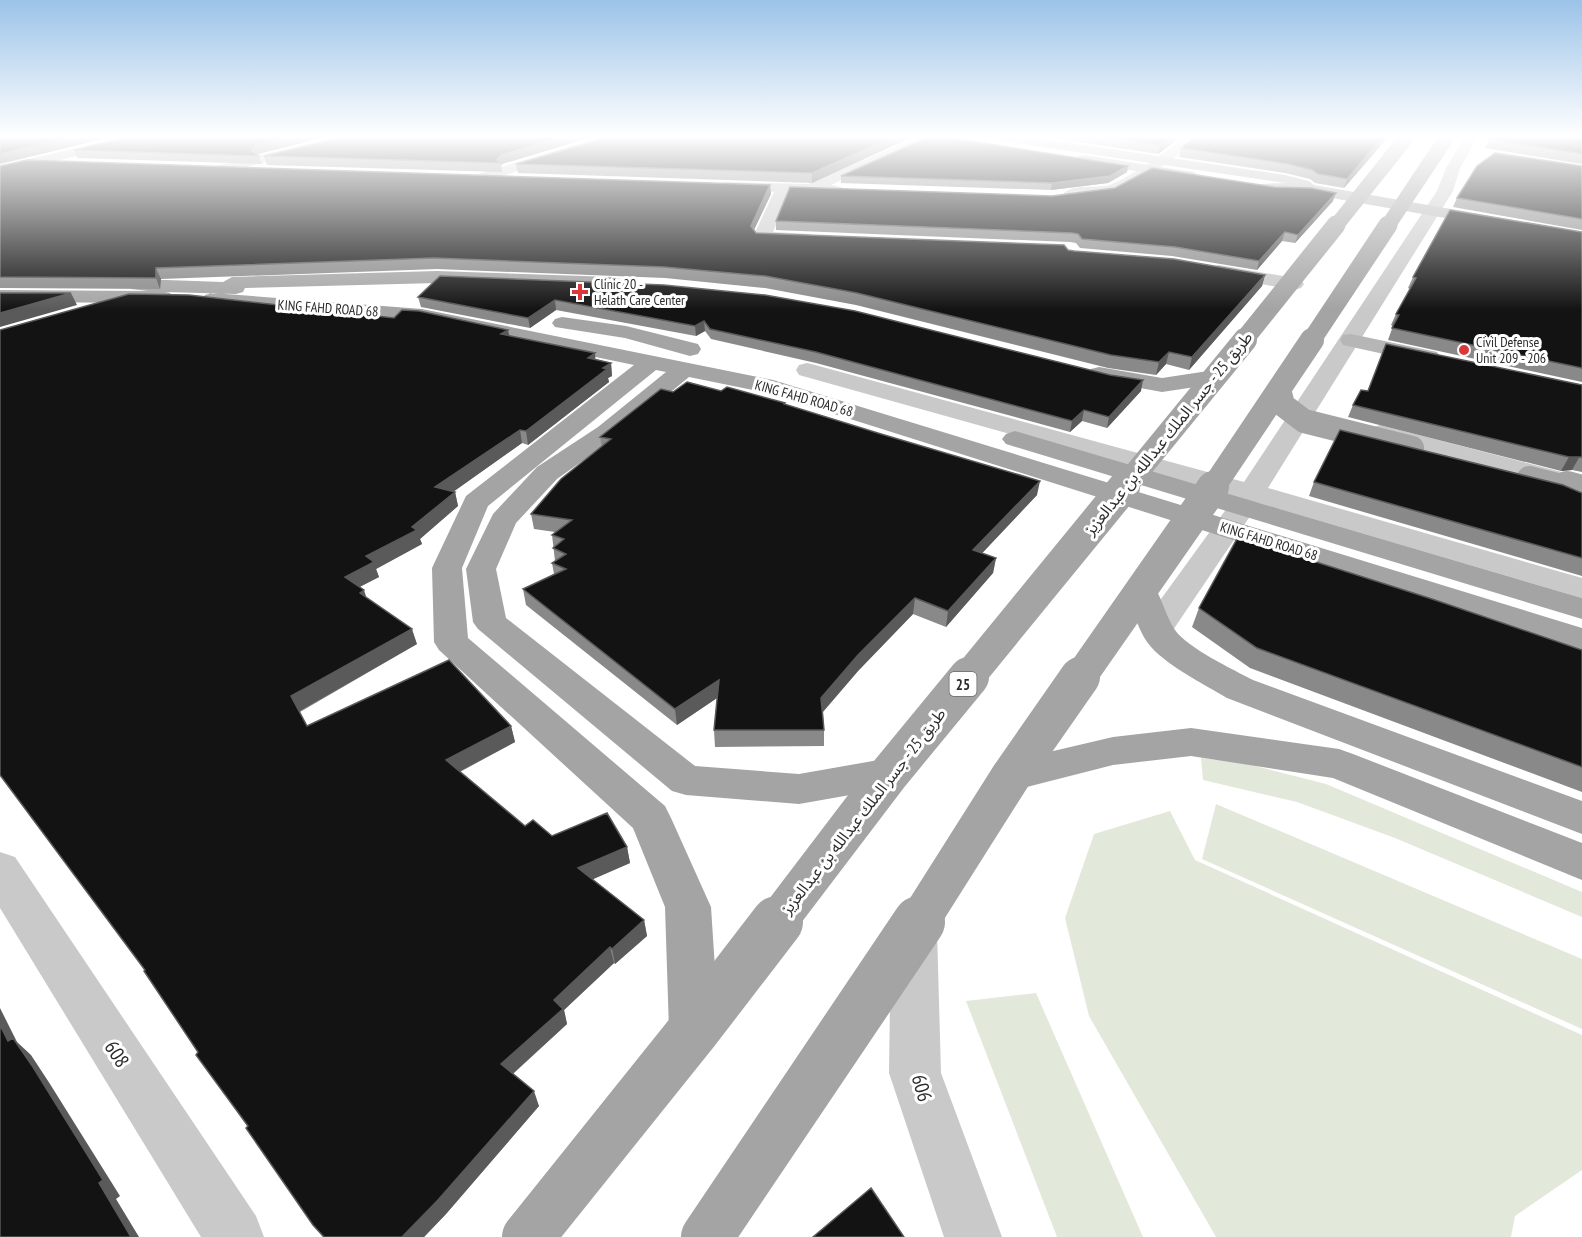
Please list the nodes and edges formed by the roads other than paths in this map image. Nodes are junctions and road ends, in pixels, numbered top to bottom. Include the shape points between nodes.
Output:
1 (781, 195) edge
2 (1067, 195) edge
3 (1345, 195) edge
4 (1361, 195) edge
5 (1431, 195) edge
6 (1443, 195) edge
7 (1057, 196) edge
8 (1433, 209) junction
9 (1582, 237) edge
10 (821, 239) edge
11 (1206, 269) edge
12 (0, 284) edge
13 (629, 284) edge
14 (190, 285) junction
15 (1294, 285) dead end
16 (0, 296) edge
17 (135, 297) junction
18 (67, 317) edge
19 (1351, 340) junction
20 (651, 362) junction
21 (1455, 363) edge
22 (1074, 368) edge
23 (684, 369) junction
24 (807, 369) dead end
25 (1215, 376) junction
26 (1290, 401) junction
27 (1582, 486) edge
28 (1582, 491) edge
29 (1243, 506) junction
30 (1228, 529) junction
31 (1582, 588) edge
32 (1141, 590) junction
33 (1582, 609) edge
34 (1157, 628) junction
35 (1582, 639) edge
36 (890, 772) junction
37 (1011, 776) junction
38 (1582, 818) edge
39 (1582, 862) edge
40 (0, 870) edge
41 (914, 930) junction
42 (694, 1030) junction
43 (235, 1237) edge
44 (528, 1237) edge
45 (707, 1237) edge
46 (973, 1237) edge

1 - 10 street via 762,237
2 - 7 street
3 - 8 street
4 - 25 main road, طريق 25 - جسر الملك عبدالله بن عبدالعزيز / 25, bridge
5 - 26 main road, bridge
6 - 8 street
8 - 9 street
8 - 19 street
11 - 15 street
12 - 14 main road, KING FAHD ROAD 68
13 - 14 main road via 437,277
14 - 29 main road, KING FAHD ROAD 68 via 392,298 626,332 815,381
16 - 17 main road, KING FAHD ROAD 68
17 - 18 street
17 - 20 main road, KING FAHD ROAD 68 via 422,315
19 - 21 street
19 - 26 street
20 - 23 main road, KING FAHD ROAD 68
20 - 42 main road via 477,502 447,568 451,642 650,818 688,907
22 - 25 main road via 1162,385
23 - 30 main road, KING FAHD ROAD 68 via 773,387
23 - 36 main road via 607,432 547,473 503,520 481,569 490,622 686,780 799,789
24 - 31 street
25 - 36 main road, طريق 25 - جسر الملك عبدالله بن عبدالعزيز / 25, bridge
26 - 27 street
26 - 28 main road, bridge via 1283,405 1304,421
26 - 29 street
26 - 32 main road, bridge via 1242,446
29 - 30 street
29 - 33 main road, KING FAHD ROAD 68
30 - 34 street
30 - 35 main road, KING FAHD ROAD 68
32 - 34 main road
32 - 37 main road, bridge
34 - 38 main road via 1161,637 1195,664 1240,689
36 - 42 main road, طريق 25 - جسر الملك عبدالله بن عبدالعزيز / 25, bridge
37 - 39 main road via 1113,751 1191,742 1339,764
37 - 41 main road, bridge
40 - 43 street, 608
41 - 45 main road, bridge
41 - 46 street, 606 via 915,1073
42 - 44 main road, طريق 25 - جسر الملك عبدالله بن عبدالعزيز / 25, bridge

